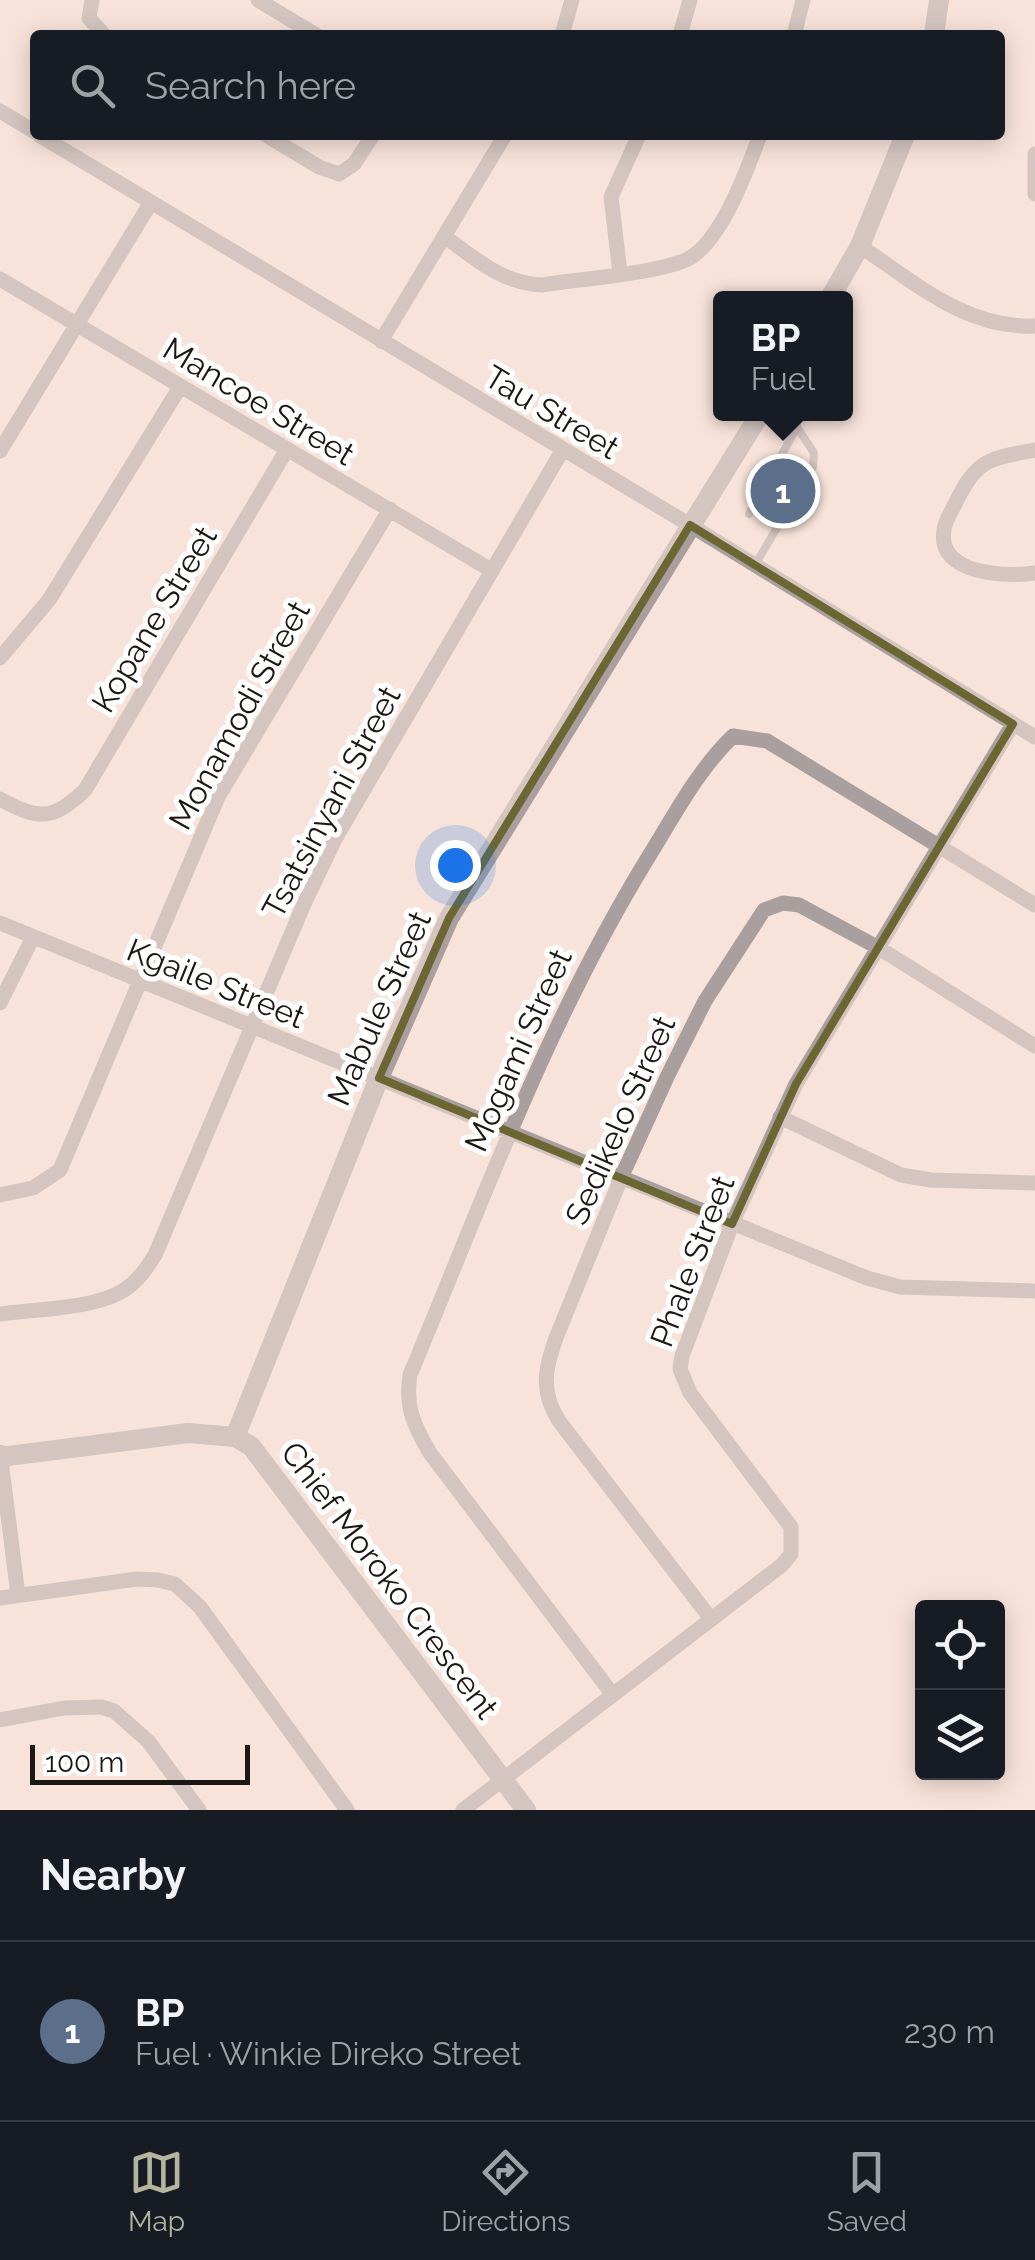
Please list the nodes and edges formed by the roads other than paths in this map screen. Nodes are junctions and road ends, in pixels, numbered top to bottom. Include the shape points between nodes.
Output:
1 (92, 0) edge
2 (258, 0) edge
3 (572, 0) edge
4 (690, 0) edge
5 (803, 0) edge
6 (939, 0) edge
7 (100, 30) edge
8 (308, 30) edge
9 (563, 30) edge
10 (681, 30) edge
11 (795, 30) edge
12 (935, 30) edge
13 (0, 110) edge
14 (30, 129) edge
15 (47, 140) edge
16 (274, 140) edge
17 (370, 140) edge
18 (496, 140) edge
19 (636, 140) edge
20 (758, 140) edge
21 (903, 140) edge
22 (1035, 154) edge
23 (1035, 194) edge
24 (150, 204) junction
25 (444, 236) junction
26 (860, 246) junction
27 (620, 273) junction
28 (0, 279) edge
29 (834, 291) edge
30 (76, 324) junction
31 (1035, 326) edge
32 (381, 341) junction
33 (180, 387) junction
34 (0, 414) edge
35 (756, 421) edge
36 (796, 421) edge
37 (18, 424) junction
38 (796, 428) junction
39 (0, 450) edge
40 (1035, 450) edge
41 (286, 451) junction
42 (562, 451) junction
43 (390, 509) junction
44 (749, 514) dead end
45 (690, 525) junction
46 (755, 565) junction
47 (490, 570) junction
48 (1035, 573) edge
49 (0, 658) edge
50 (1013, 724) junction
51 (1035, 737) edge
52 (0, 799) edge
53 (938, 846) junction
54 (1035, 904) edge
55 (0, 923) edge
56 (33, 937) junction
57 (878, 948) junction
58 (140, 982) junction
59 (0, 1004) edge
60 (252, 1029) junction
61 (1035, 1046) edge
62 (379, 1078) junction
63 (780, 1117) junction
64 (510, 1130) junction
65 (621, 1178) junction
66 (1035, 1182) edge
67 (0, 1195) edge
68 (732, 1224) junction
69 (1035, 1291) edge
70 (0, 1314) edge
71 (235, 1437) junction
72 (0, 1456) edge
73 (18, 1596) junction
74 (0, 1598) edge
75 (711, 1619) junction
76 (613, 1695) junction
77 (0, 1720) edge
78 (504, 1779) junction
79 (199, 1810) edge
80 (347, 1810) edge
81 (463, 1810) edge
82 (526, 1810) edge

1 - 7 street via 89,18
2 - 8 street
3 - 9 street
4 - 10 street
5 - 11 street
6 - 12 street
13 - 14 street, Tau Street
15 - 24 street, Tau Street
16 - 17 street via 339,174
18 - 25 street
19 - 27 street via 612,197
20 - 27 street via 738,192 696,254
21 - 26 street
22 - 23 street
24 - 30 street
24 - 32 street, Tau Street
25 - 27 street via 511,282 542,285
25 - 32 street
26 - 29 street
26 - 31 street via 955,310 1006,326
28 - 30 street, Mancoe Street
30 - 33 street, Mancoe Street
30 - 37 street
32 - 42 street, Tau Street
33 - 41 street, Mancoe Street
33 - 49 street via 48,600
34 - 37 street
35 - 45 street, Mabule Street
36 - 38 lane
37 - 39 street
38 - 44 lane
38 - 46 lane via 814,453 814,467
40 - 48 street via 976,471 942,533 947,550 972,569
41 - 43 street, Mancoe Street
41 - 52 street, Kopane Street via 85,790 46,816
42 - 45 street, Tau Street
42 - 47 street, Tsatsinyani Street
43 - 47 street, Mancoe Street
43 - 58 street, Monamodi Street via 218,797
45 - 46 street, Tau Street
45 - 62 street, Mabule Street via 449,918
46 - 50 street, Tau Street
47 - 60 street, Tsatsinyani Street via 335,840
50 - 51 street, Tau Street
50 - 53 street, Phale Street
53 - 54 street, Mogami Street
53 - 57 street, Phale Street
53 - 64 street, Mogami Street via 767,740 733,736 700,773 608,924
55 - 56 street, Kgaile Street
56 - 58 street, Kgaile Street
56 - 59 street
57 - 61 street, Sedikelo Street
57 - 63 street, Phale Street
57 - 65 street, Sedikelo Street via 798,905 764,910 705,1000
58 - 60 street, Kgaile Street
58 - 67 street, Monamodi Street via 60,1170 32,1188
60 - 62 street, Kgaile Street
60 - 70 street, Tsatsinyani Street via 140,1278 96,1301
62 - 64 street, Kgaile Street
62 - 71 street, Mabule Street
63 - 66 street via 914,1179
63 - 68 street, Phale Street
64 - 65 street, Kgaile Street
64 - 76 street, Mogami Street via 410,1375 409,1412 430,1453
65 - 68 street, Kgaile Street
65 - 75 street, Sedikelo Street via 556,1338 545,1391 559,1421
68 - 69 street, Kgaile Street via 900,1286
68 - 75 street, Phale Street via 680,1369 690,1393 791,1527 793,1541 782,1565
71 - 72 street, Chief Moroko Crescent via 188,1434
71 - 78 street, Chief Moroko Crescent via 252,1446
72 - 73 street
73 - 74 street
73 - 80 street via 137,1579 174,1584 200,1607
75 - 76 street, Phale Street
76 - 78 street, Phale Street
77 - 79 street via 64,1708 114,1711 148,1741
78 - 81 street, Phale Street
78 - 82 street, Chief Moroko Crescent

